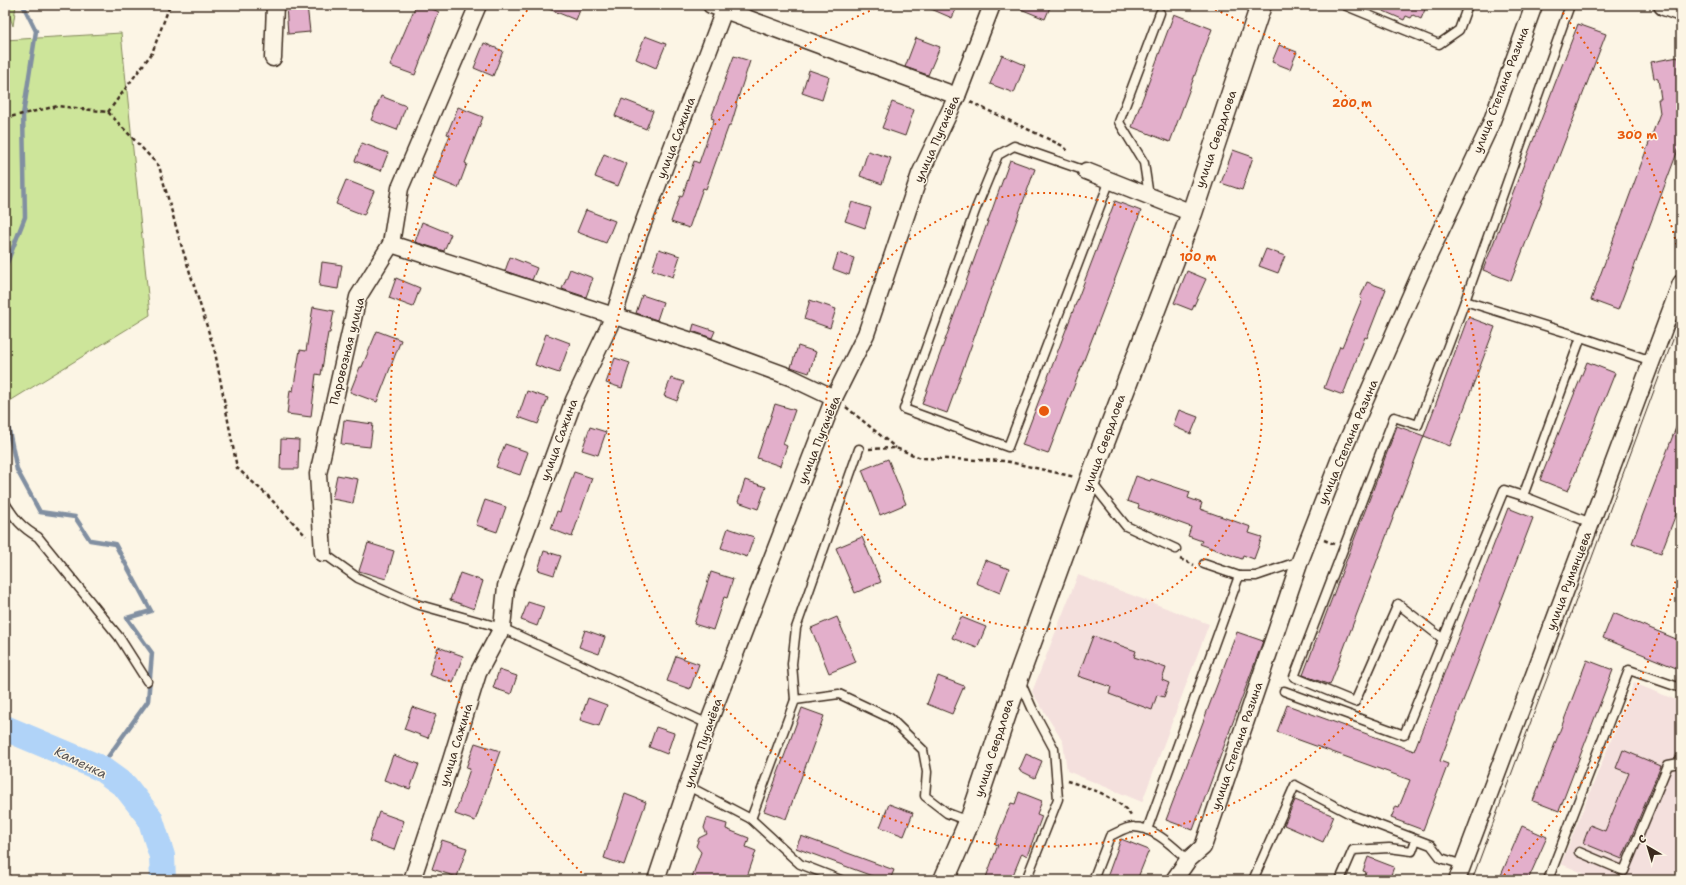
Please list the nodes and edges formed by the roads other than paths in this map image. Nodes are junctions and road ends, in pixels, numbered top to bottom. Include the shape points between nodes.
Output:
1 (275, 5) edge
2 (478, 5) edge
3 (992, 5) edge
4 (1261, 5) edge
5 (1344, 5) edge
6 (1468, 5) edge
7 (1534, 5) edge
8 (1570, 5) edge
9 (1664, 5) edge
10 (721, 6) edge
11 (1681, 11) edge
12 (1160, 13) dead end
13 (273, 58) dead end
14 (957, 96) junction
15 (1086, 171) joint
16 (1110, 180) junction
17 (1149, 196) junction
18 (1192, 213) junction
19 (390, 244) junction
20 (1681, 283) edge
21 (1464, 301) junction
22 (614, 316) junction
23 (1582, 337) junction
24 (1652, 361) junction
25 (834, 398) junction
26 (859, 449) road end
27 (1090, 481) junction
28 (1523, 496) junction
29 (5, 503) edge
30 (1591, 523) junction
31 (1176, 549) dead end
32 (323, 553) joint
33 (1300, 561) junction
34 (1204, 564) dead end
35 (1239, 576) junction
36 (502, 628) junction
37 (1443, 639) junction
38 (1018, 678) junction
39 (147, 681) dead end
40 (1681, 688) edge
41 (1284, 691) dead end
42 (795, 700) junction
43 (708, 724) junction
44 (1681, 757) edge
45 (688, 786) junction
46 (972, 815) junction
47 (751, 819) junction
48 (1147, 830) junction
49 (1416, 840) junction
50 (1579, 852) dead end
51 (1188, 860) junction
52 (1463, 865) junction
53 (412, 880) edge
54 (656, 880) edge
55 (841, 880) edge
56 (944, 880) edge
57 (1026, 880) edge
58 (1094, 880) edge
59 (1174, 880) edge
60 (1253, 880) edge
61 (1340, 880) edge
62 (1457, 880) edge
63 (1548, 880) edge

1 - 13 street
2 - 19 street, Паровозная улица via 400,188
3 - 14 street, улица Пугачёва
4 - 18 street, улица Свердлова
5 - 6 lane via 1439,44 1459,30
7 - 33 street, улица Степана Разина via 1490,126 1421,272 1342,453
8 - 21 lane
9 - 11 street
10 - 14 street
10 - 22 street, улица Сажина via 638,237
12 - 17 lane via 1119,122 1144,164
14 - 25 street, улица Пугачёва via 920,174 866,334
15 - 16 street
15 - 16 lane via 1014,146 998,155 975,211 904,409 1008,447
16 - 17 street
17 - 18 street
18 - 27 street, улица Свердлова
19 - 22 street
19 - 32 street, Паровозная улица via 358,297 318,474
20 - 24 street, улица Румянцева
21 - 23 lane
21 - 37 lane via 1418,425 1394,417 1294,677 1355,702 1398,604
22 - 25 street via 783,374
22 - 36 street, улица Сажина via 574,400 506,586
23 - 24 lane
23 - 28 lane
24 - 30 street, улица Румянцева
25 - 43 street, улица Пугачёва
26 - 42 lane via 796,628 792,664
27 - 31 lane via 1126,526
27 - 38 street, улица Свердлова
28 - 30 lane
28 - 37 lane via 1504,490
29 - 39 lane via 16,521 38,537 119,637
30 - 52 street, улица Румянцева
32 - 36 lane via 358,578 416,604
33 - 35 lane via 1256,576
33 - 51 street, улица Степана Разина via 1203,847
34 - 35 lane
35 - 48 lane
36 - 43 lane
36 - 53 street, улица Сажина via 478,673
37 - 41 lane via 1404,735
38 - 46 street, улица Свердлова
38 - 57 lane via 1054,749 1058,798
40 - 63 lane via 1629,670
42 - 46 lane via 839,694 890,718 923,750 927,772 925,796 947,813 960,818
42 - 47 lane
43 - 45 street, улица Пугачёва
44 - 50 lane via 1679,762 1668,765 1624,871
45 - 47 lane
45 - 54 street, улица Пугачёва
46 - 56 street, улица Свердлова
47 - 55 lane via 800,864
48 - 51 lane via 1162,838
48 - 58 lane via 1133,826 1110,836
49 - 52 lane via 1431,845 1441,858
49 - 60 lane via 1352,816 1295,785
49 - 61 lane via 1412,851 1389,848 1353,850
51 - 59 street, улица Степана Разина
52 - 62 street, улица Румянцева

